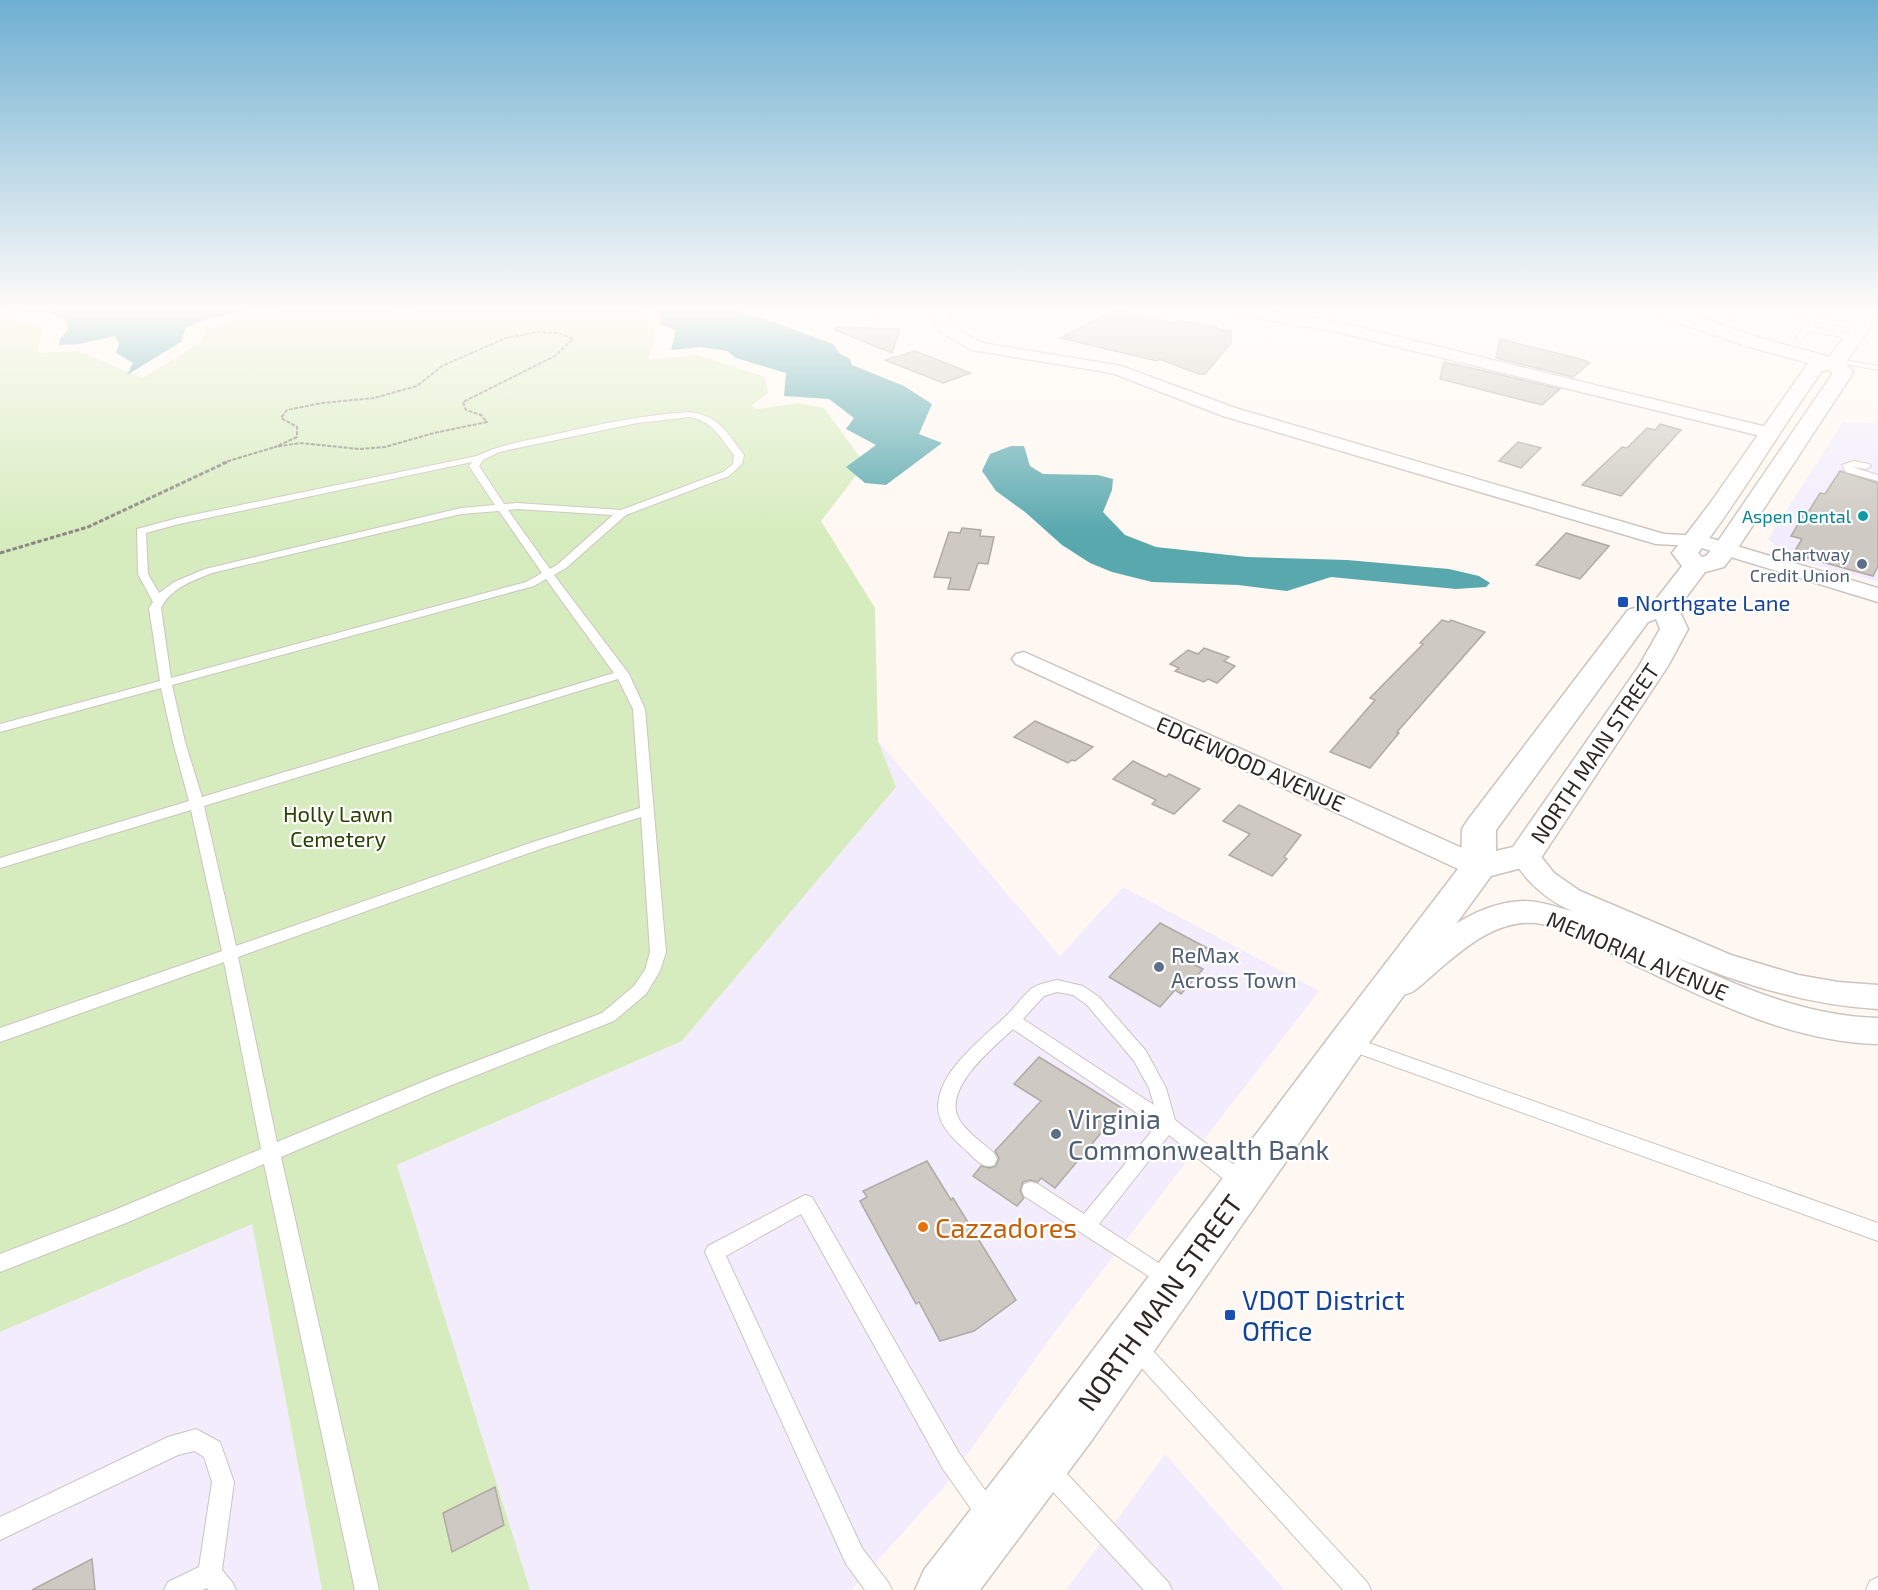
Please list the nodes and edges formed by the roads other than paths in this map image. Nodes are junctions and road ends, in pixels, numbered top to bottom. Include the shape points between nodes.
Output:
1 (1155, 384) edge
2 (1570, 384) edge
3 (1803, 384) edge
4 (1834, 384) edge
5 (1769, 433) junction
6 (480, 458) junction
7 (1866, 466) dead end
8 (1878, 478) edge
9 (501, 507) junction
10 (622, 513) junction
11 (1698, 552) junction
12 (548, 575) junction
13 (1878, 595) edge
14 (158, 601) junction
15 (1664, 608) junction
16 (1878, 613) edge
17 (1024, 659) dead end
18 (623, 674) junction
19 (166, 683) junction
20 (0, 728) edge
21 (196, 804) junction
22 (648, 810) junction
23 (1525, 856) junction
24 (0, 863) edge
25 (1479, 867) junction
26 (230, 954) junction
27 (1383, 996) junction
28 (1878, 997) edge
29 (1012, 1020) junction
30 (1878, 1031) edge
31 (0, 1035) edge
32 (1347, 1043) junction
33 (1168, 1124) junction
34 (271, 1155) junction
35 (988, 1160) dead end
36 (1244, 1184) junction
37 (1031, 1190) dead end
38 (1086, 1226) junction
39 (1878, 1232) edge
40 (0, 1263) edge
41 (1173, 1282) junction
42 (1131, 1341) junction
43 (1041, 1463) junction
44 (995, 1524) junction
45 (0, 1529) edge
46 (217, 1582) edge
47 (176, 1590) edge
48 (367, 1590) edge
49 (880, 1590) edge
50 (944, 1590) edge
51 (1160, 1590) edge
52 (1359, 1590) edge

1 - 11 street via 1229,412
2 - 5 street
3 - 5 main road
4 - 11 main road
5 - 11 main road
6 - 9 lane via 474,466
6 - 10 lane via 496,450 683,414 708,419 739,455 735,467 726,474
6 - 14 lane via 141,531 143,574
7 - 8 lane via 1847,465 1849,470
9 - 10 lane
9 - 12 lane
9 - 14 lane via 461,511 209,571 180,583
10 - 12 lane
11 - 13 street
11 - 15 main road
11 - 16 street
12 - 18 lane
12 - 19 lane via 507,591
14 - 19 lane via 155,608
15 - 23 main road, NORTH MAIN STREET via 1674,629
15 - 25 main road, NORTH MAIN STREET via 1638,616 1479,829
17 - 25 street, EDGEWOOD AVENUE
18 - 21 lane
18 - 22 lane via 639,709
19 - 20 lane
19 - 21 lane
21 - 24 lane
21 - 26 lane
22 - 26 lane
22 - 34 lane via 658,952 640,990 621,1008 608,1017 438,1083
23 - 25 main road, NORTH MAIN STREET
23 - 28 street, MEMORIAL AVENUE via 1536,874 1570,898 1736,968 1803,989
25 - 27 main road, NORTH MAIN STREET
26 - 31 lane
26 - 34 lane
27 - 30 street, MEMORIAL AVENUE via 1483,923 1508,914 1537,912 1574,924 1744,1000 1840,1029
27 - 32 main road, NORTH MAIN STREET
29 - 33 lane
29 - 33 lane via 1038,992 1057,986 1077,990 1093,1001 1140,1056 1157,1088
29 - 35 lane via 953,1081 947,1101 950,1121
32 - 36 main road, NORTH MAIN STREET
32 - 39 lane
33 - 36 lane
33 - 38 lane
34 - 40 lane
34 - 48 lane
36 - 41 main road, NORTH MAIN STREET
37 - 38 lane
38 - 41 lane
41 - 42 main road, NORTH MAIN STREET
42 - 43 main road, NORTH MAIN STREET
42 - 52 lane
43 - 44 main road, NORTH MAIN STREET
43 - 51 lane
44 - 49 lane via 951,1461 805,1203 715,1252 854,1556
44 - 50 main road, NORTH MAIN STREET
45 - 46 lane via 176,1445 196,1440 212,1450 223,1482
46 - 47 lane

